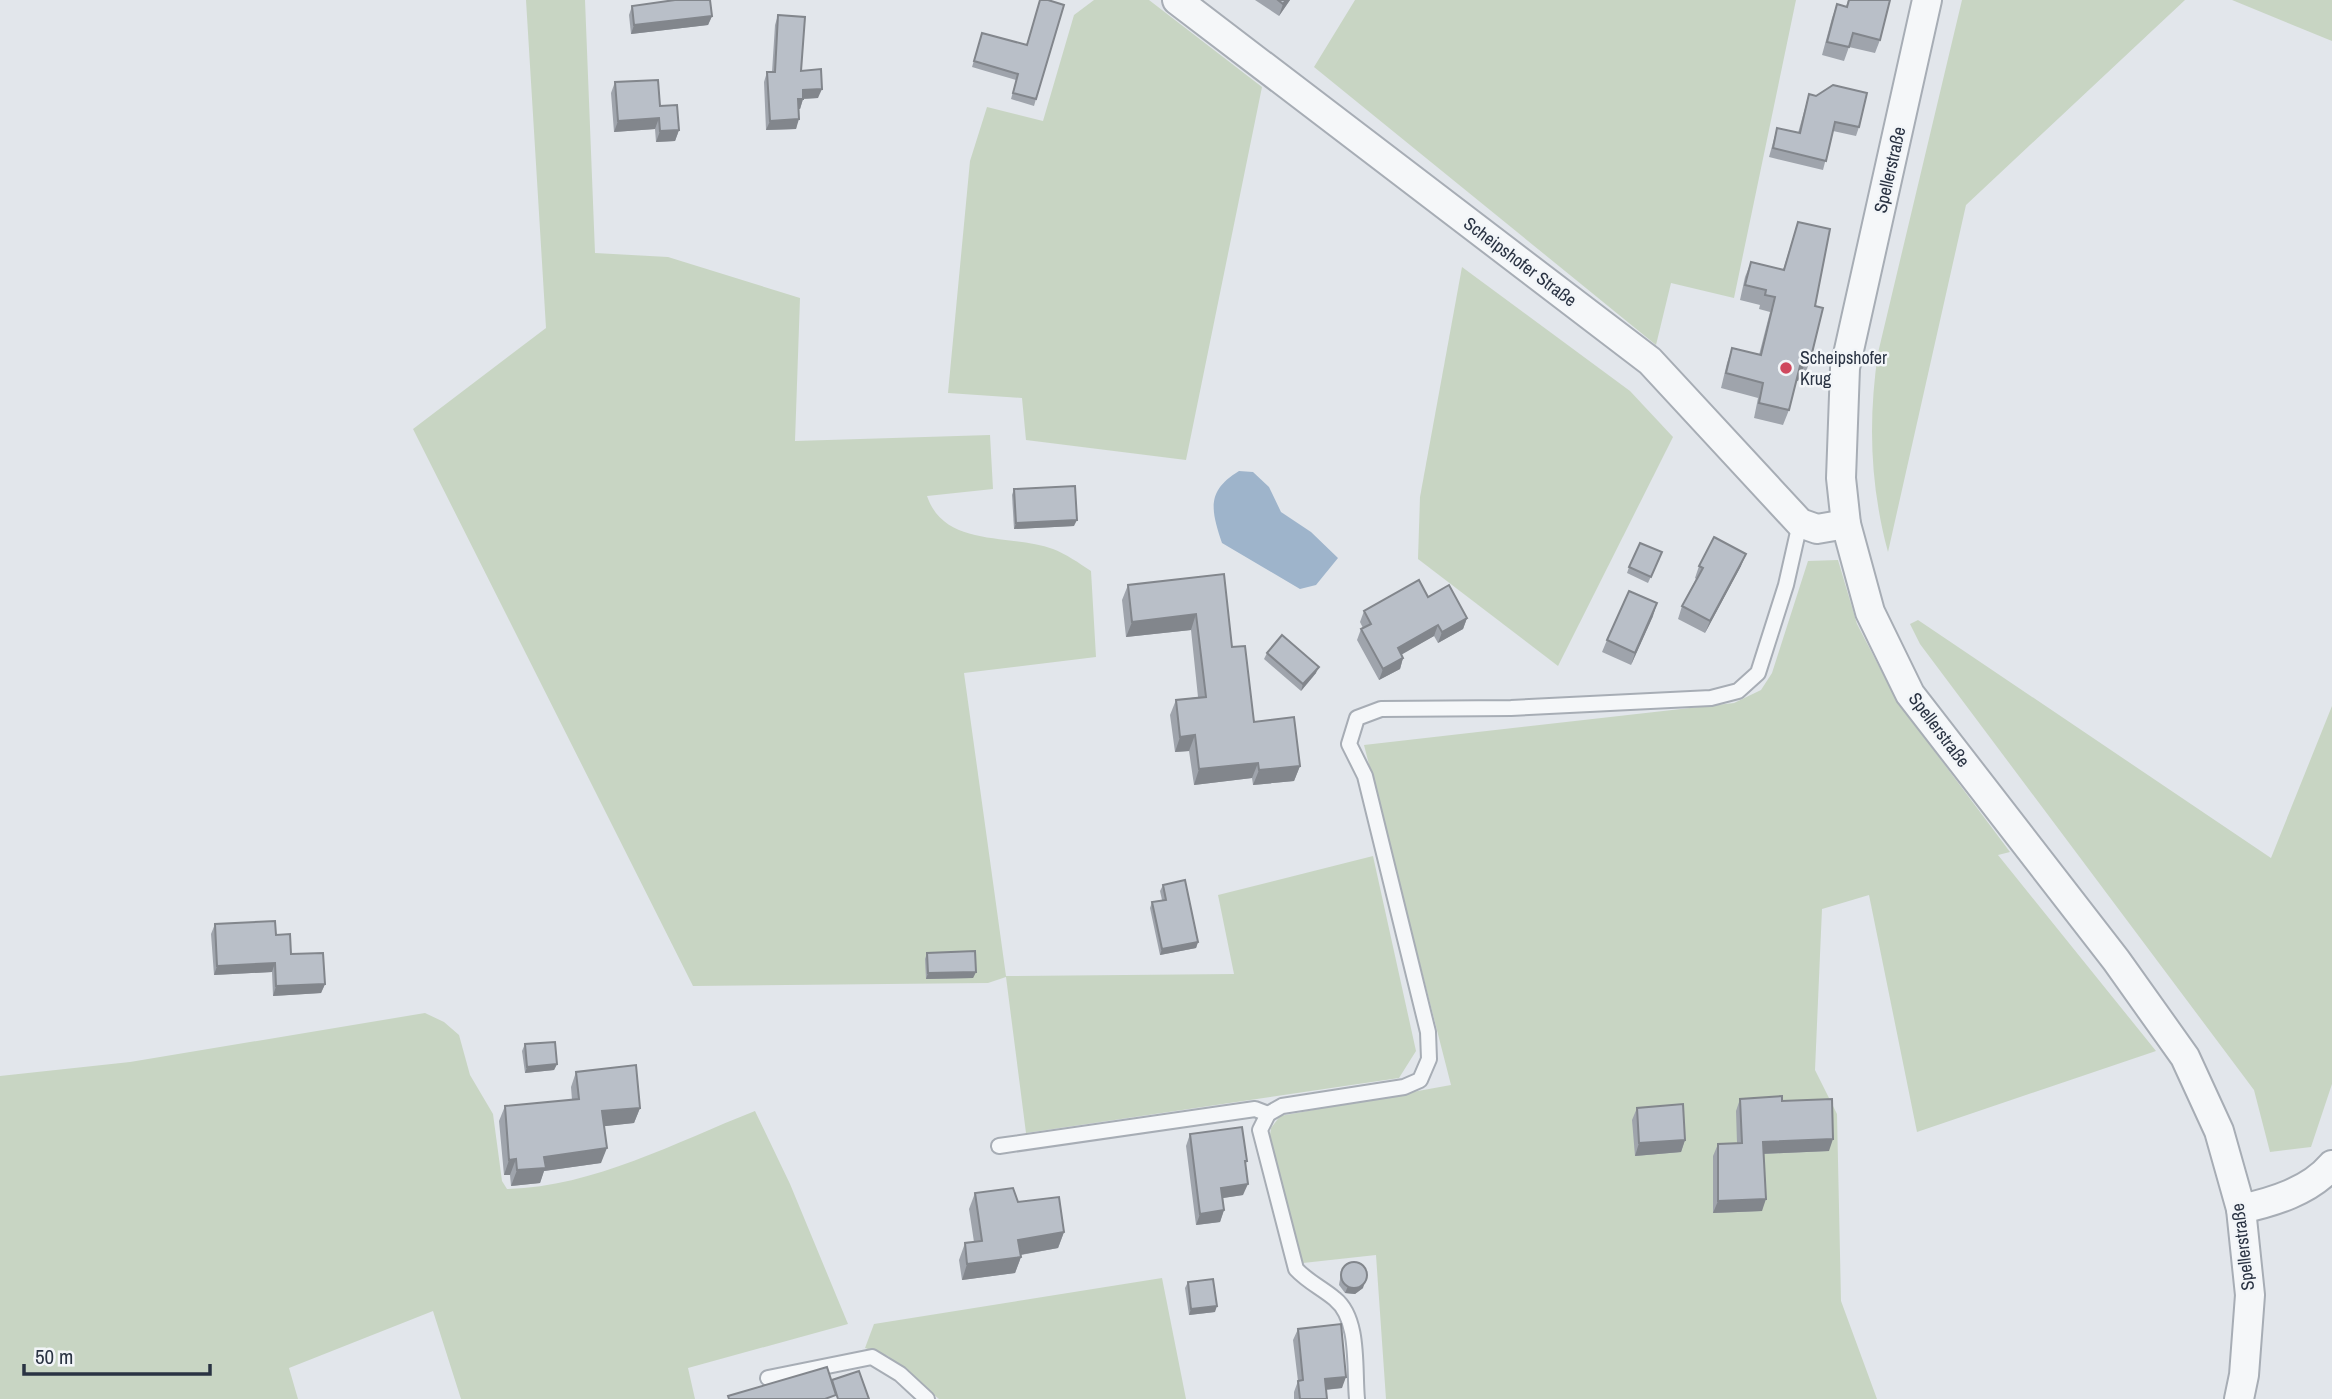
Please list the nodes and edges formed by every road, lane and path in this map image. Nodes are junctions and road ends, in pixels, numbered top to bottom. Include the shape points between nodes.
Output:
1 (1177, 0) edge
2 (1927, 0) edge
3 (1800, 523) junction
4 (1846, 524) junction
5 (1268, 1114) junction
6 (999, 1146) dead end
7 (2328, 1181) edge
8 (2241, 1209) junction
9 (768, 1377) dead end
10 (927, 1399) edge
11 (1357, 1399) edge
12 (2239, 1399) edge

1 - 3 street, Scheipshofer Straße via 1650,361
2 - 4 street, Spellerstraße via 1845,368 1841,478
3 - 4 street via 1817,529
3 - 5 lane via 1758,673 1738,691 1711,698 1381,709 1357,718 1349,744 1365,776 1428,1032 1429,1059 1420,1080 1404,1087 1282,1106
4 - 8 street, Spellerstraße via 1870,611 1910,694 2116,960 2185,1057 2218,1131
5 - 6 lane via 1255,1109
5 - 11 lane via 1260,1130 1296,1269 1336,1299 1349,1315
7 - 8 street
8 - 12 street, Spellerstraße via 2250,1295
9 - 10 lane via 872,1357

